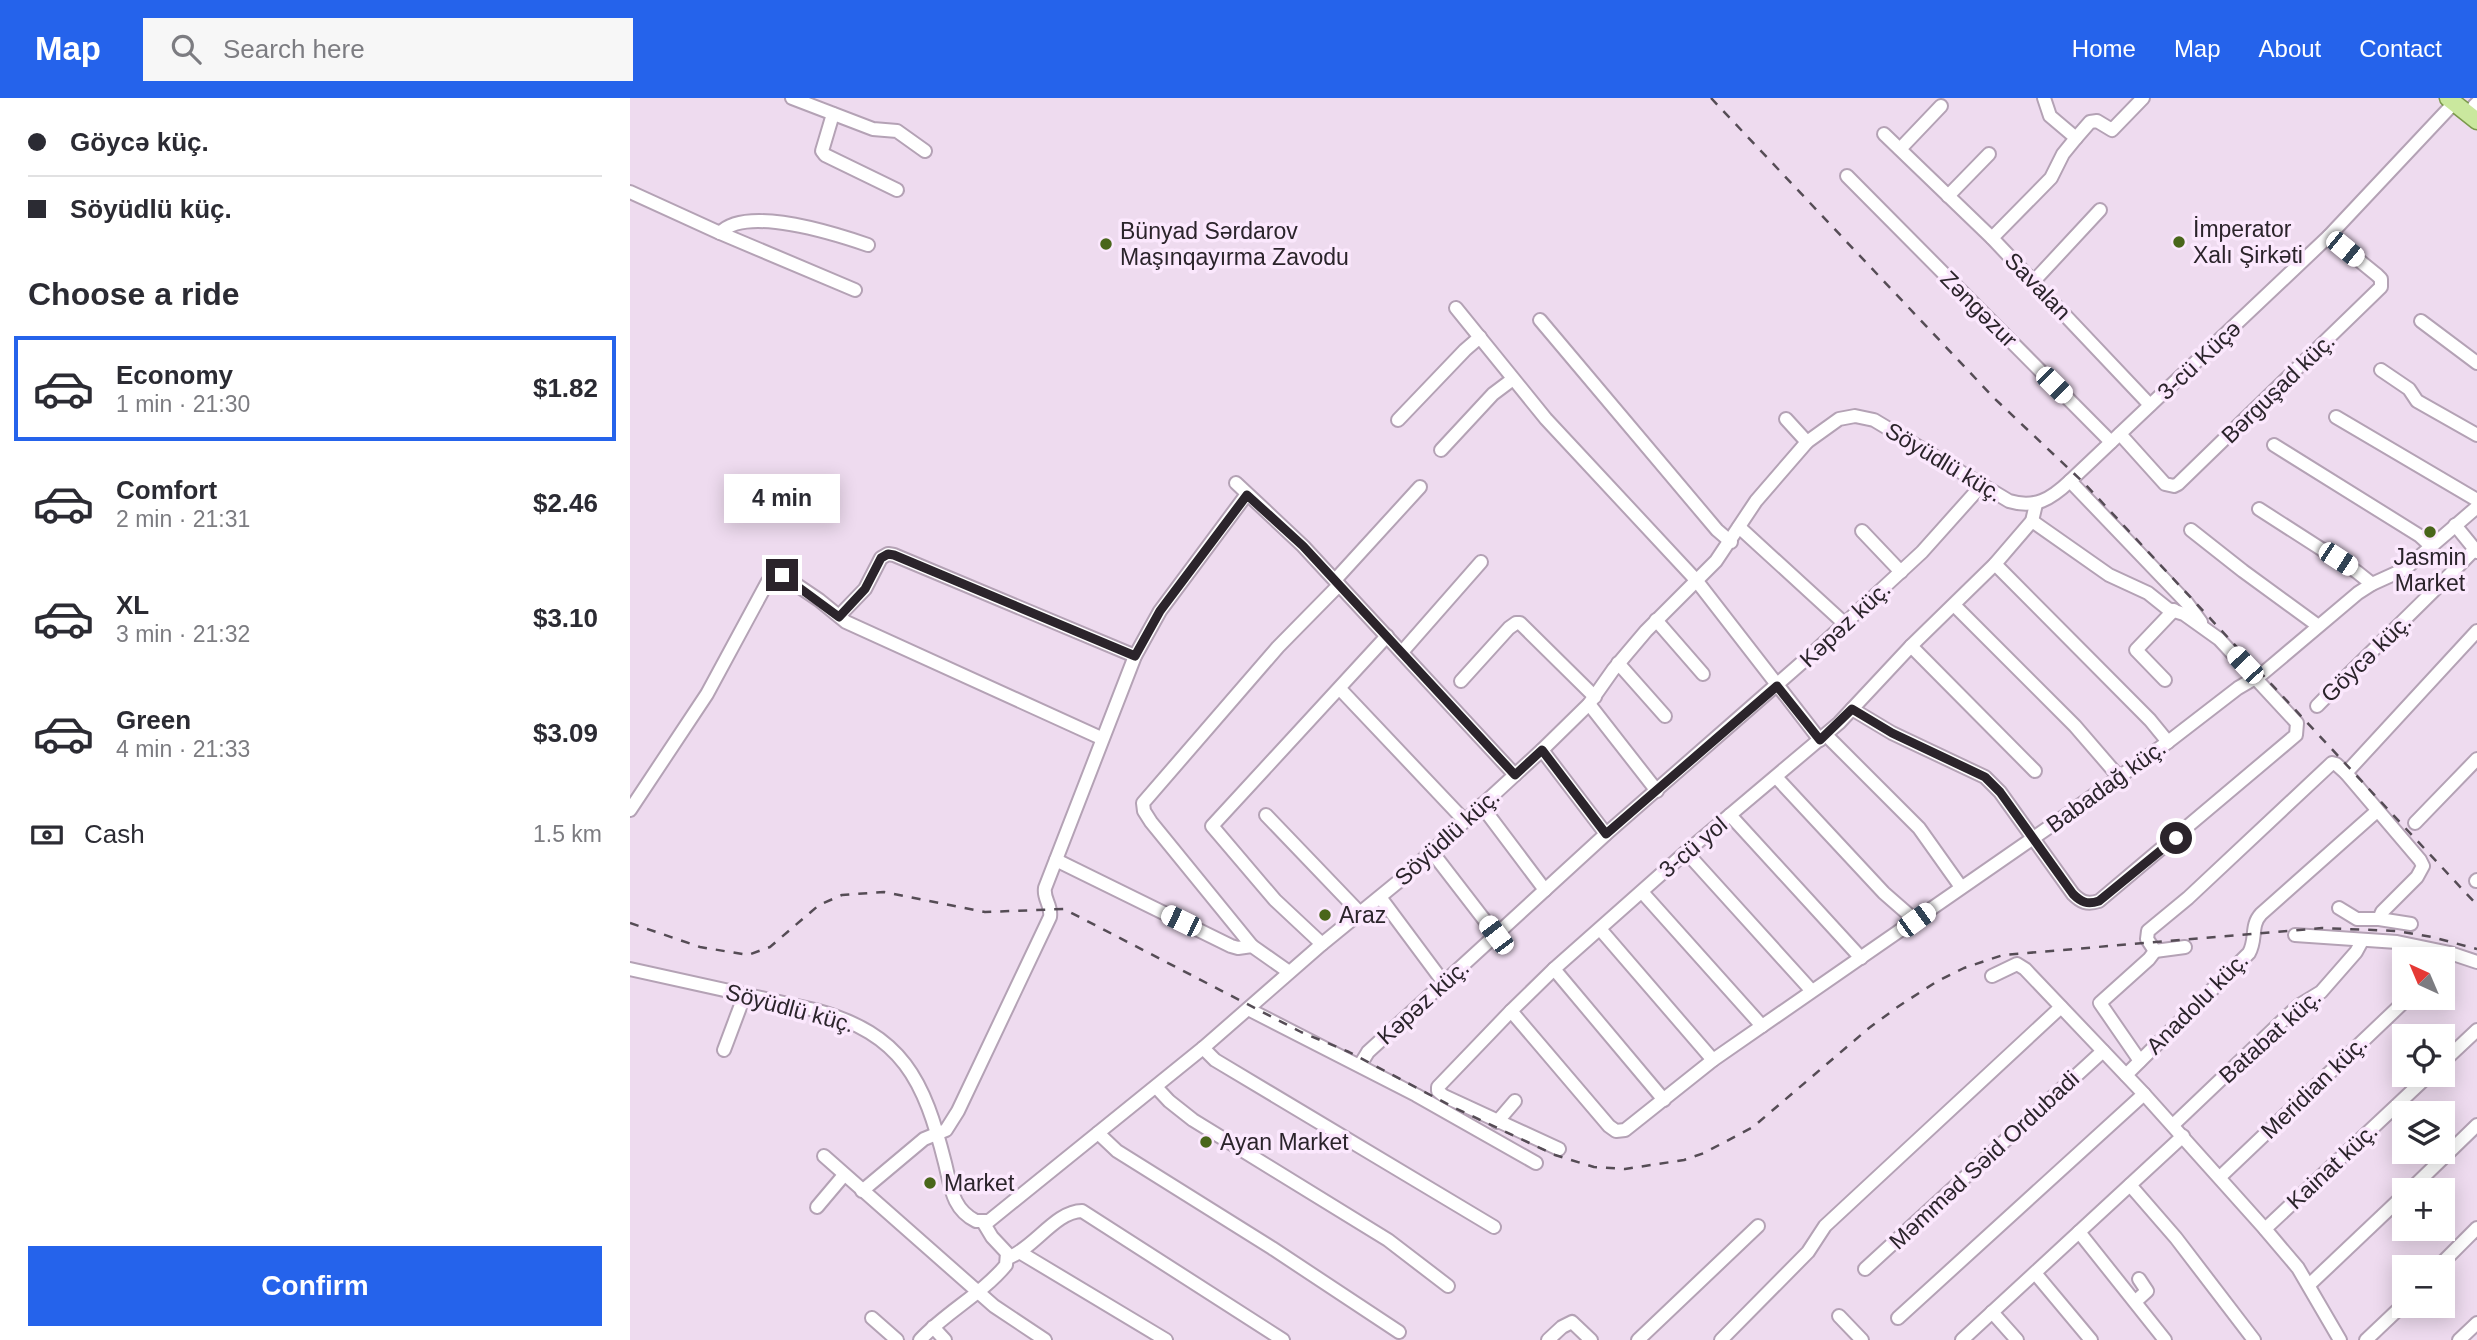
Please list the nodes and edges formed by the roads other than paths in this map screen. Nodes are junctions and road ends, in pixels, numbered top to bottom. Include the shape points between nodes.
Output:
1 (792, 98) edge
2 (2044, 98) edge
3 (2143, 98) edge
4 (1941, 106) dead end
5 (2466, 106) edge
6 (834, 114) junction
7 (1884, 134) dead end
8 (2076, 138) junction
9 (1900, 149) junction
10 (925, 151) dead end
11 (1989, 154) dead end
12 (1847, 177) dead end
13 (897, 190) dead end
14 (630, 191) edge
15 (1948, 196) junction
16 (2100, 210) dead end
17 (720, 233) junction
18 (2329, 236) junction
19 (1992, 238) junction
20 (868, 245) dead end
21 (2034, 281) junction
22 (855, 289) dead end
23 (1456, 308) dead end
24 (1540, 320) dead end
25 (2421, 321) dead end
26 (1480, 337) junction
27 (2477, 363) edge
28 (2381, 370) dead end
29 (1513, 379) junction
30 (2150, 405) junction
31 (2336, 416) dead end
32 (1786, 419) dead end
33 (1398, 420) dead end
34 (2477, 435) edge
35 (2115, 438) junction
36 (1807, 442) junction
37 (2273, 445) dead end
38 (1441, 450) dead end
39 (2070, 481) junction
40 (1236, 483) dead end
41 (1981, 486) junction
42 (1420, 487) dead end
43 (1247, 495) junction
44 (2477, 500) edge
45 (2036, 504) junction
46 (2477, 508) edge
47 (2259, 509) dead end
48 (2032, 521) junction
49 (2455, 525) junction
50 (1739, 527) junction
51 (2191, 530) dead end
52 (1862, 531) dead end
53 (1731, 542) junction
54 (2431, 546) junction
55 (2476, 551) edge
56 (1481, 562) dead end
57 (1995, 564) junction
58 (1900, 572) junction
59 (1696, 580) junction
60 (1337, 583) junction
61 (2372, 584) junction
62 (1954, 605) junction
63 (2174, 610) junction
64 (839, 617) junction
65 (1656, 621) junction
66 (1845, 624) junction
67 (2317, 625) junction
68 (2207, 631) junction
69 (2477, 631) edge
70 (1387, 636) junction
71 (1911, 646) junction
72 (1402, 652) junction
73 (1135, 656) junction
74 (1618, 663) junction
75 (1703, 674) dead end
76 (2256, 677) junction
77 (2165, 680) dead end
78 (1461, 681) dead end
79 (1777, 686) junction
80 (1340, 689) junction
81 (1592, 701) junction
82 (2316, 706) dead end
83 (1852, 709) junction
84 (1665, 716) dead end
85 (1823, 737) junction
86 (1101, 738) junction
87 (2168, 742) junction
88 (1542, 750) junction
89 (2477, 759) edge
90 (2035, 771) dead end
91 (2346, 773) junction
92 (1515, 775) junction
93 (1776, 777) junction
94 (2119, 777) junction
95 (1657, 791) junction
96 (1481, 806) junction
97 (630, 810) edge
98 (2377, 811) junction
99 (1266, 815) dead end
100 (1730, 816) junction
101 (1465, 821) junction
102 (2415, 823) dead end
103 (1606, 834) junction
104 (2033, 838) junction
105 (1432, 852) junction
106 (1686, 852) junction
107 (1056, 860) junction
108 (1961, 887) junction
109 (1545, 890) junction
110 (1642, 892) junction
111 (1380, 897) junction
112 (2339, 908) dead end
113 (1360, 913) junction
114 (2379, 919) junction
115 (1916, 920) junction
116 (2411, 924) dead end
117 (1600, 929) junction
118 (1496, 935) junction
119 (2295, 935) dead end
120 (2362, 941) junction
121 (1322, 944) junction
122 (1252, 946) junction
123 (2185, 947) dead end
124 (2412, 947) edge
125 (2155, 951) junction
126 (1861, 958) junction
127 (2455, 959) edge
128 (2477, 962) edge
129 (630, 969) edge
130 (1554, 969) junction
131 (1289, 972) junction
132 (1992, 975) dead end
133 (1444, 983) junction
134 (1811, 990) junction
135 (745, 994) junction
136 (2061, 1007) junction
137 (1248, 1009) junction
138 (2395, 1010) edge
139 (1511, 1011) junction
140 (1762, 1026) junction
141 (2477, 1030) edge
142 (1203, 1048) junction
143 (724, 1050) dead end
144 (2103, 1051) junction
145 (2455, 1051) edge
146 (1713, 1060) junction
147 (2140, 1061) junction
148 (1360, 1065) junction
149 (2126, 1075) junction
150 (1156, 1087) junction
151 (2416, 1087) edge
152 (2144, 1094) junction
153 (1664, 1100) junction
154 (1515, 1101) dead end
155 (1497, 1122) junction
156 (2173, 1125) junction
157 (2477, 1125) edge
158 (937, 1132) junction
159 (1098, 1133) junction
160 (2183, 1136) junction
161 (1559, 1149) dead end
162 (824, 1156) dead end
163 (1536, 1163) dead end
164 (844, 1175) junction
165 (2220, 1177) junction
166 (2422, 1178) edge
167 (2130, 1185) junction
168 (862, 1191) junction
169 (2392, 1206) edge
170 (817, 1207) dead end
171 (984, 1222) junction
172 (1758, 1226) dead end
173 (1494, 1227) dead end
174 (2477, 1228) edge
175 (2265, 1229) junction
176 (2079, 1232) junction
177 (1014, 1255) junction
178 (2450, 1255) edge
179 (1865, 1269) dead end
180 (2035, 1273) junction
181 (2139, 1279) dead end
182 (2309, 1285) junction
183 (1448, 1286) dead end
184 (978, 1292) junction
185 (2136, 1301) junction
186 (1992, 1312) junction
187 (2392, 1315) edge
188 (1839, 1316) dead end
189 (872, 1318) dead end
190 (1898, 1318) dead end
191 (2477, 1323) edge
192 (933, 1327) junction
193 (1399, 1332) dead end
194 (897, 1340) edge
195 (920, 1340) edge
196 (945, 1340) edge
197 (1045, 1340) edge
198 (1167, 1340) edge
199 (1283, 1340) edge
200 (1548, 1340) edge
201 (1591, 1340) edge
202 (1639, 1340) edge
203 (1721, 1340) edge
204 (1862, 1340) edge
205 (1962, 1340) edge
206 (2017, 1340) edge
207 (2091, 1340) edge
208 (2165, 1340) edge
209 (2254, 1340) edge
210 (2340, 1340) edge
211 (2366, 1340) edge
212 (2459, 1340) edge

1 - 6 street
2 - 8 street via 2050,116
3 - 8 street, Savalan via 2116,128 2093,120
4 - 9 street
5 - 18 street, 3-cü Küçə
6 - 10 street via 873,129 897,131
6 - 13 street via 822,151 825,155
7 - 9 street
8 - 19 street, Savalan via 2051,178
9 - 15 street
11 - 15 street
12 - 35 street, Zəngəzur
14 - 17 street
15 - 19 street
16 - 21 street
17 - 20 street via 737,222 793,224
17 - 22 street
18 - 30 street, 3-cü Küçə
18 - 35 street, Bərguşad küç. via 2377,275 2381,287 2178,484 2165,484
19 - 21 street, Savalan
21 - 30 street, Savalan
23 - 26 street
24 - 53 street
25 - 27 street
26 - 29 street
26 - 33 street
28 - 34 street via 2409,389 2417,401
29 - 38 street
29 - 59 street
30 - 35 street, 3-cü Küçə
31 - 44 street
32 - 36 street
35 - 39 street, 3-cü Küçə
36 - 41 street, Söyüdlü küç. via 1839,419 1874,420
36 - 50 street, Söyüdlü küç.
37 - 54 street
39 - 45 street, 3-cü Küçə
39 - 68 street
40 - 43 street
41 - 45 street, Söyüdlü küç. via 2009,501
41 - 58 street, Kəpəz küç.
42 - 60 street
43 - 60 street
43 - 73 street via 1160,611
45 - 48 street, 3-cü yol
46 - 49 street, Babadağ küç.
47 - 61 street
48 - 57 street, 3-cü yol
48 - 63 street via 2109,575
49 - 54 street, Babadağ küç.
49 - 55 street
50 - 53 street, Söyüdlü küç.
50 - 66 street
51 - 67 street
52 - 58 street
53 - 59 street, Söyüdlü küç.
54 - 61 street, Babadağ küç. via 2406,569
55 - 82 street, Göycə küç.
56 - 72 street
57 - 62 street, 3-cü yol
57 - 87 street
58 - 66 street, Kəpəz küç.
59 - 65 street, Söyüdlü küç.
59 - 79 street
60 - 70 street
60 - 122 street via 1143,803 1143,811
61 - 67 street, Babadağ küç.
62 - 71 street, 3-cü yol
62 - 94 street via 2075,726
63 - 68 street
63 - 77 street via 2136,650
64 - 73 street via 888,554
64 - 86 street
64 - 97 street via 782,575 772,576 707,694
65 - 74 street, Söyüdlü küç.
65 - 75 street
66 - 79 street, Kəpəz küç.
67 - 76 street, Babadağ küç.
68 - 76 street
69 - 91 street
70 - 72 street
70 - 80 street
71 - 83 street, 3-cü yol
71 - 90 street
72 - 92 street
73 - 86 street
74 - 81 street, Söyüdlü küç.
74 - 84 street
76 - 87 street, Babadağ küç.
76 - 104 street via 2297,723 2291,740 2099,901 2091,904 2078,899
78 - 81 street via 1516,623
79 - 85 street
79 - 95 street, Kəpəz küç.
80 - 101 street
80 - 121 street via 1212,825 1275,900
81 - 88 street, Söyüdlü küç.
81 - 95 street
83 - 85 street, 3-cü yol
83 - 104 street via 1985,777
85 - 93 street, 3-cü yol
85 - 108 street via 1919,828
86 - 107 street
87 - 94 street, Babadağ küç.
88 - 92 street, Söyüdlü küç.
88 - 103 street
89 - 102 street
91 - 98 street
91 - 125 street via 2332,763 2148,931 2147,939
92 - 96 street, Söyüdlü küç.
93 - 100 street, 3-cü yol
93 - 115 street via 1884,893
94 - 104 street, Babadağ küç.
95 - 103 street, Kəpəz küç.
96 - 101 street, Söyüdlü küç.
96 - 109 street
98 - 114 street via 2423,866
98 - 147 street, Anadolu küç. via 2261,914 2249,953
99 - 113 street
100 - 106 street, 3-cü yol
100 - 126 street
101 - 105 street, Söyüdlü küç.
103 - 109 street, Kəpəz küç.
104 - 108 street, Babadağ küç.
105 - 111 street, Söyüdlü küç.
105 - 118 street
106 - 110 street, 3-cü yol
106 - 134 street
107 - 122 street via 1231,946
107 - 158 street via 1045,888 1050,917 958,1111 946,1129
108 - 115 street, Babadağ küç.
109 - 118 street, Kəpəz küç.
110 - 117 street, 3-cü yol
110 - 140 street
111 - 113 street, Söyüdlü küç.
111 - 133 street
112 - 114 street via 2357,919
113 - 121 street, Söyüdlü küç.
114 - 116 street
115 - 126 street, Babadağ küç.
117 - 130 street, 3-cü yol
117 - 146 street
118 - 133 street, Kəpəz küç.
119 - 120 street
120 - 124 street
120 - 156 street, Batabat küç. via 2321,992 2298,1006
121 - 131 street, Söyüdlü küç.
122 - 131 street
123 - 125 street
125 - 147 street via 2100,1003
126 - 134 street, Babadağ küç.
127 - 128 street
129 - 135 street, Söyüdlü küç.
130 - 139 street, 3-cü yol
130 - 153 street
131 - 137 street, Söyüdlü küç.
132 - 136 street via 2021,965
133 - 148 street, Kəpəz küç. via 1368,1052
134 - 140 street, Babadağ küç.
135 - 143 street
135 - 158 street, Söyüdlü küç. via 839,1017 872,1033 915,1077
136 - 144 street
136 - 203 street via 1825,1226 1808,1252
137 - 142 street, Söyüdlü küç.
137 - 148 street
138 - 165 street, Meridian küç.
139 - 153 street, Babadağ küç. via 1616,1131 1625,1130
139 - 155 street, 3-cü yol via 1438,1089
140 - 146 street, Babadağ küç.
141 - 145 street
142 - 150 street, Söyüdlü küç.
142 - 173 street via 1214,1060
144 - 149 street
144 - 179 street, Məmməd Səid Ordubadi
146 - 153 street, Babadağ küç.
147 - 149 street, Anadolu küç.
148 - 163 street
149 - 152 street
150 - 159 street, Söyüdlü küç.
150 - 183 street via 1204,1128 1388,1240
151 - 175 street, Kainat küç.
152 - 156 street
152 - 190 street
154 - 155 street
155 - 161 street, 3-cü yol
156 - 160 street
157 - 166 street
158 - 168 street
158 - 171 street, Söyüdlü küç. via 957,1206
159 - 171 street, Söyüdlü küç.
159 - 193 street via 1117,1151
160 - 165 street
160 - 167 street
162 - 164 street
164 - 168 street
164 - 170 street
165 - 175 street
167 - 176 street
167 - 209 street
168 - 184 street
169 - 182 street
171 - 177 street
172 - 202 street
174 - 178 street
175 - 182 street
176 - 180 street
176 - 185 street
177 - 184 street
177 - 198 street
177 - 199 street via 1062,1217 1082,1211
180 - 186 street
180 - 207 street
181 - 185 street via 2147,1291
182 - 210 street
184 - 192 street
184 - 197 street
185 - 208 street
186 - 205 street
186 - 206 street
187 - 211 street
188 - 204 street
189 - 194 street
191 - 212 street
192 - 195 street
192 - 196 street
200 - 201 street via 1572,1322

